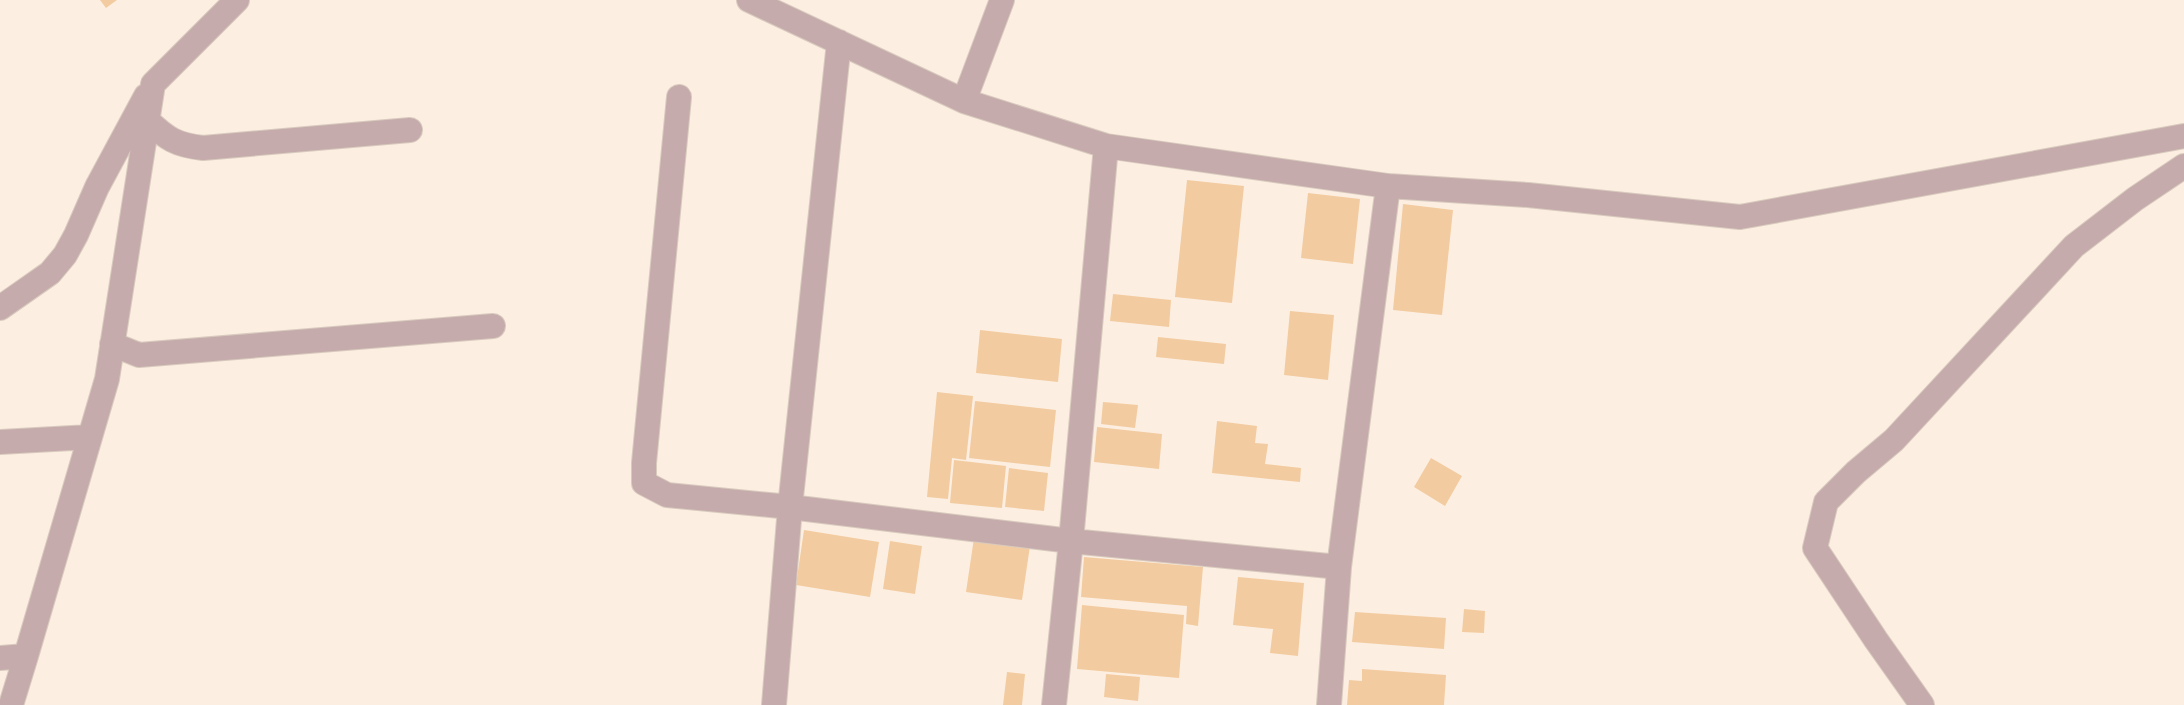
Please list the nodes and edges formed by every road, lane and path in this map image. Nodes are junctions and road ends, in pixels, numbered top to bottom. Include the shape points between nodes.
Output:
1 (237, 0) edge
2 (749, 0) edge
3 (1002, 0) edge
4 (839, 42) junction
5 (153, 84) junction
6 (679, 97) dead end
7 (964, 101) junction
8 (147, 120) junction
9 (410, 130) dead end
10 (2184, 136) edge
11 (1106, 146) junction
12 (2184, 166) edge
13 (1388, 186) junction
14 (0, 308) edge
15 (493, 326) dead end
16 (112, 344) junction
17 (90, 436) junction
18 (0, 442) edge
19 (790, 507) junction
20 (1071, 541) junction
21 (1339, 567) junction
22 (26, 656) junction
23 (0, 658) edge
24 (11, 705) edge
25 (774, 705) edge
26 (1054, 705) edge
27 (1329, 705) edge
28 (1922, 705) edge

1 - 5 street
2 - 4 street
3 - 7 street
4 - 7 street
4 - 19 street
5 - 8 street
5 - 14 street via 97,187 65,255 50,273
6 - 19 street via 644,484 667,495
7 - 11 street
8 - 9 street via 164,136 182,145 203,148
8 - 16 street
10 - 13 street via 1740,217 1528,195
11 - 13 street
11 - 20 street
12 - 28 street via 2074,246 1894,440 1826,502 1815,548
13 - 21 street
15 - 16 street via 139,355
16 - 17 street via 107,380
17 - 18 street
17 - 22 street
19 - 20 street
19 - 25 street
20 - 21 street
20 - 26 street
21 - 27 street
22 - 23 street
22 - 24 street

